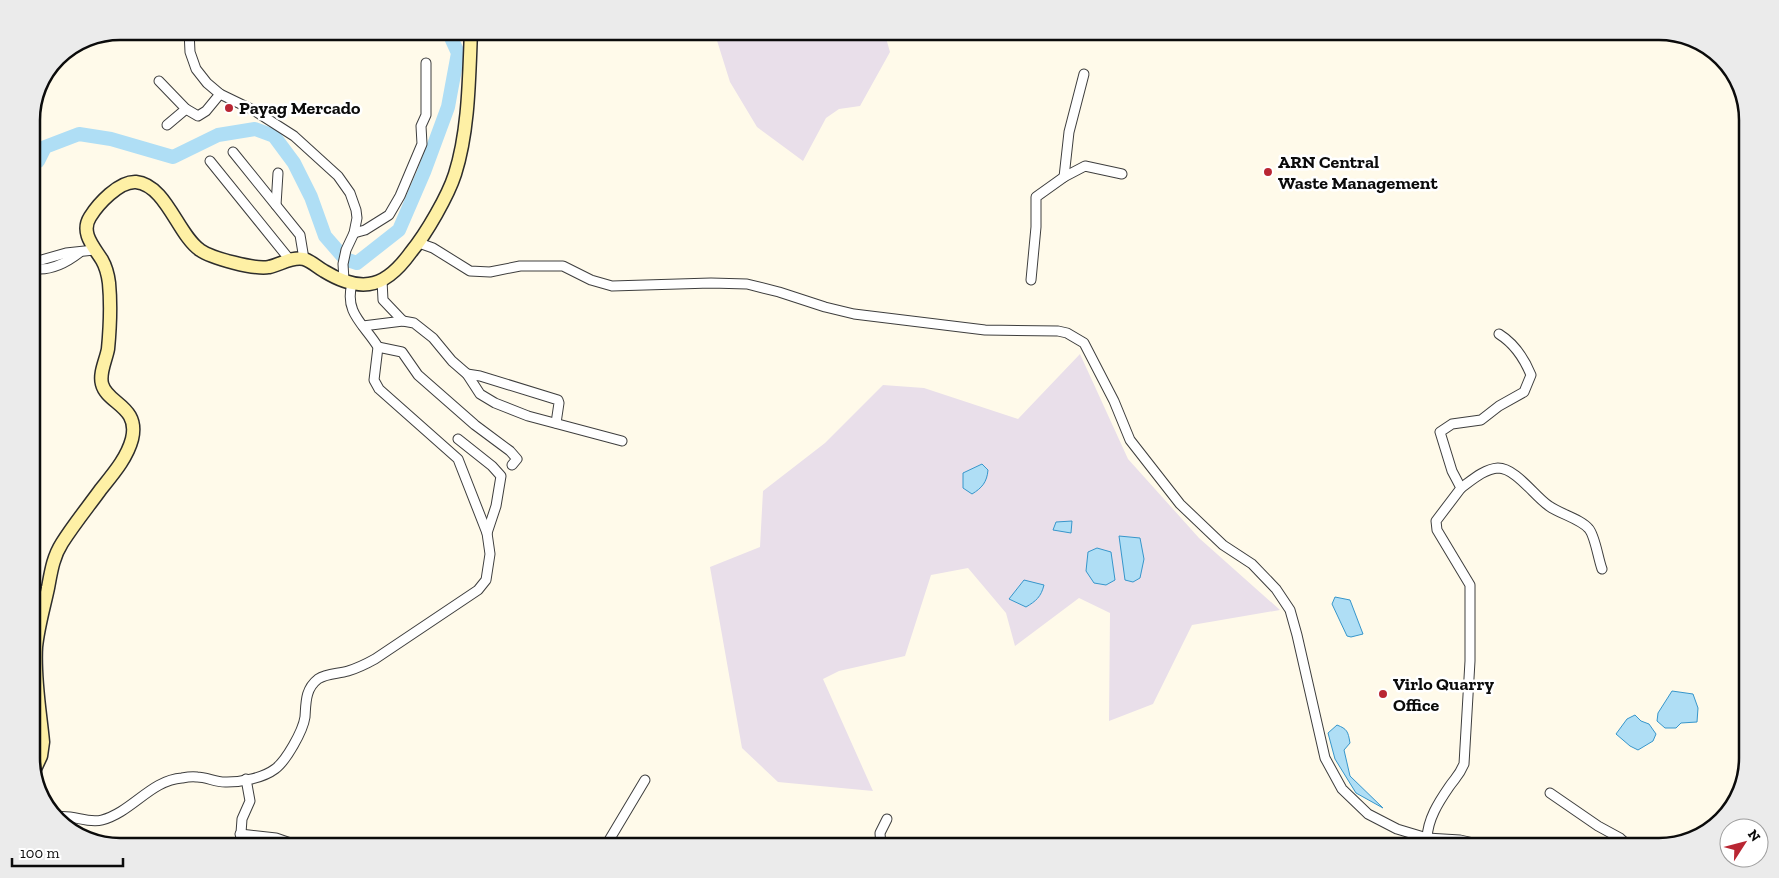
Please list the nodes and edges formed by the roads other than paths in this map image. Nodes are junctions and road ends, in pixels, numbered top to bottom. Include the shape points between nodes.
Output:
1 (189, 40) edge
2 (471, 40) edge
3 (426, 64) dead end
4 (1084, 74) dead end
5 (159, 81) dead end
6 (220, 94) junction
7 (186, 109) junction
8 (167, 125) dead end
9 (233, 152) dead end
10 (210, 160) dead end
11 (278, 173) dead end
12 (1122, 174) dead end
13 (1064, 177) junction
14 (276, 205) junction
15 (354, 233) junction
16 (418, 243) junction
17 (94, 250) junction
18 (304, 259) junction
19 (290, 260) junction
20 (40, 264) edge
21 (382, 280) junction
22 (1032, 280) dead end
23 (348, 282) junction
24 (403, 320) junction
25 (363, 326) junction
26 (1500, 334) dead end
27 (378, 347) junction
28 (467, 374) junction
29 (556, 423) junction
30 (458, 439) dead end
31 (622, 440) dead end
32 (512, 465) dead end
33 (1461, 488) junction
34 (487, 533) junction
35 (1602, 569) dead end
36 (40, 628) edge
37 (40, 706) edge
38 (40, 758) edge
39 (246, 779) junction
40 (646, 780) dead end
41 (1550, 792) dead end
42 (65, 816) edge
43 (887, 819) dead end
44 (240, 834) junction
45 (240, 838) edge
46 (276, 838) edge
47 (611, 838) edge
48 (880, 838) edge
49 (1427, 838) joint
50 (1620, 838) edge

1 - 6 street via 196,69
2 - 16 main road via 466,113 455,174
3 - 15 street via 426,116 421,126 422,144 400,196 388,215
4 - 13 street via 1068,132
5 - 7 street
6 - 7 street via 198,116
6 - 15 street via 294,136 338,176 356,210
7 - 8 street
9 - 14 street
10 - 19 street
11 - 14 street
12 - 13 street via 1085,166
13 - 22 street via 1036,197
14 - 18 street via 300,235
15 - 23 street via 343,264
16 - 21 main road via 402,264
16 - 49 street via 433,248 470,271 563,266 612,286 711,282 747,284 854,314 985,330 1058,330 1067,333 1084,344 1130,440 1158,477 1180,504 1223,545 1252,564 1276,589 1290,610 1324,758 1342,789 1368,814 1397,829
17 - 19 main road via 86,232 90,217 121,185 136,182 150,188 161,199 191,242 203,253 258,268
17 - 20 street via 79,253 68,261
17 - 36 main road via 106,270 110,294 108,350 102,383 104,390 129,415 133,429 130,445 117,469 54,556
18 - 19 main road
18 - 23 main road
21 - 23 main road via 365,285
21 - 24 street via 383,300
23 - 25 street via 351,308
24 - 25 street
24 - 28 street via 414,323 433,338
25 - 27 street
26 - 33 street via 1524,357 1531,375 1524,392 1481,420 1452,424 1440,432
27 - 32 street via 402,352 418,375 517,458
27 - 34 street via 374,380 379,389 458,458
28 - 29 street via 480,394 495,403
28 - 29 street via 555,399 559,403
29 - 31 street
30 - 34 street via 501,476
33 - 35 street via 1487,470 1500,468 1520,478 1549,506 1588,527
33 - 49 street via 1436,521 1437,530 1470,585 1465,753 1459,775 1428,824
34 - 39 street via 490,554 486,580 478,590 358,668 318,680 308,693 305,718 283,761 268,774
37 - 38 main road via 43,742
39 - 42 street via 226,782 198,777 179,778 156,786 130,806 102,821
39 - 44 street via 250,801
40 - 47 street
41 - 50 street
43 - 48 street
44 - 45 street
44 - 46 street

